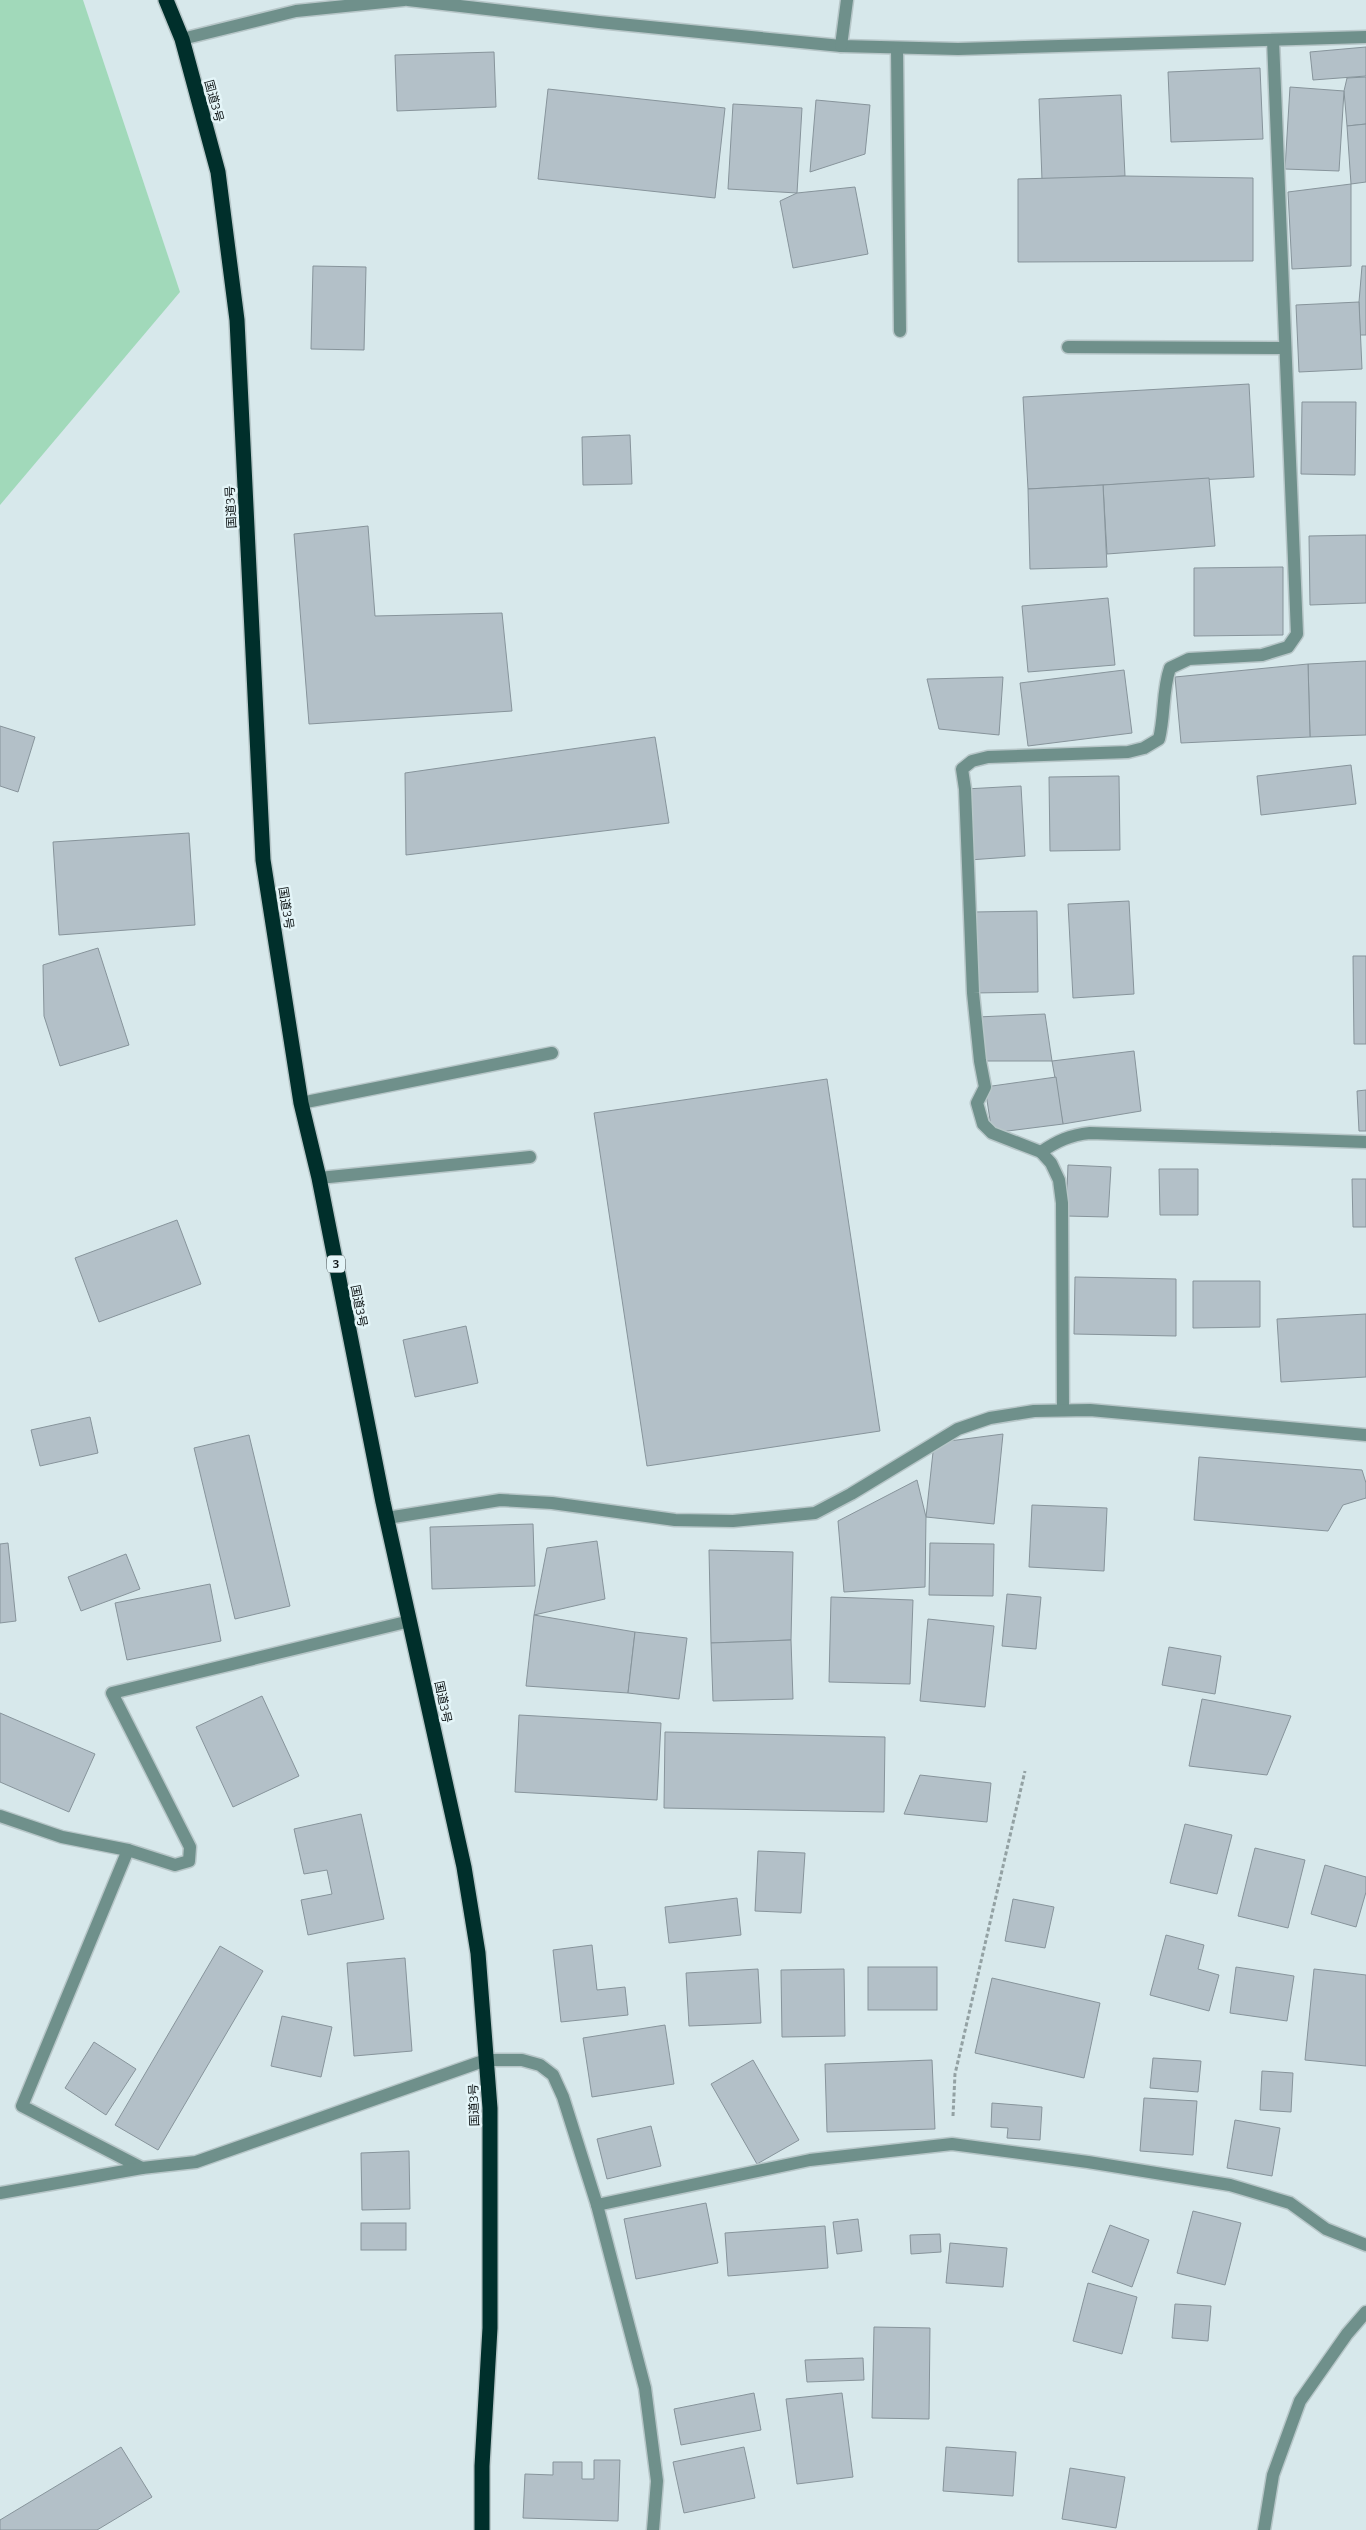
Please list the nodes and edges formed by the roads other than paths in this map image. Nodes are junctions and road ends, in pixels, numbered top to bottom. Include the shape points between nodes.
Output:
1 (166, 0) edge
2 (404, 0) edge
3 (408, 0) edge
4 (847, 0) edge
5 (1366, 37) edge
6 (182, 39) junction
7 (1273, 40) junction
8 (841, 46) junction
9 (897, 48) junction
10 (900, 331) dead end
11 (1068, 347) dead end
12 (1286, 348) junction
13 (552, 1053) dead end
14 (301, 1103) junction
15 (1366, 1142) edge
16 (1041, 1152) junction
17 (530, 1157) dead end
18 (319, 1178) junction
19 (1063, 1410) junction
20 (1366, 1435) edge
21 (387, 1518) junction
22 (410, 1621) junction
23 (0, 1816) edge
24 (128, 1850) junction
25 (486, 2060) junction
26 (142, 2168) junction
27 (0, 2193) edge
28 (597, 2205) junction
29 (1366, 2245) edge
30 (1366, 2312) edge
31 (482, 2530) edge
32 (653, 2530) edge
33 (1264, 2530) edge

1 - 6 highway, 国道3号 / 3
2 - 6 street via 296,11
3 - 8 street
4 - 8 street
5 - 7 street
6 - 14 highway, 国道3号 / 3 via 218,172 237,320 263,860
7 - 9 street
7 - 12 street
8 - 9 street
9 - 10 street
11 - 12 street
12 - 16 street via 1297,634 1288,646 1262,655 1189,660 1170,668 1158,739 1144,748 1128,752 988,757 972,761 962,769 973,993 980,1062 986,1087 977,1103 983,1124 992,1133
13 - 14 street
14 - 18 highway, 国道3号 / 3
15 - 16 street via 1090,1133 1073,1135
16 - 19 street via 1059,1180 1062,1203
17 - 18 street
18 - 21 highway, 国道3号 / 3
19 - 20 street
19 - 21 street via 990,1418 958,1429 815,1513 733,1521 674,1520 552,1503 500,1500
21 - 22 highway, 国道3号 / 3
22 - 24 street via 112,1693 190,1847 189,1861 175,1866
22 - 25 highway, 国道3号 / 3 via 464,1867 478,1953
23 - 24 street via 62,1837
24 - 26 street via 22,2106
25 - 26 street via 196,2162
25 - 28 street via 522,2060 540,2065 553,2075
25 - 31 highway, 国道3号 / 3 via 490,2108 490,2328 482,2466
26 - 27 street
28 - 29 street via 810,2160 952,2144 1230,2185 1290,2202 1326,2228
28 - 32 street via 644,2388 657,2481
30 - 33 street via 1300,2401 1273,2475

